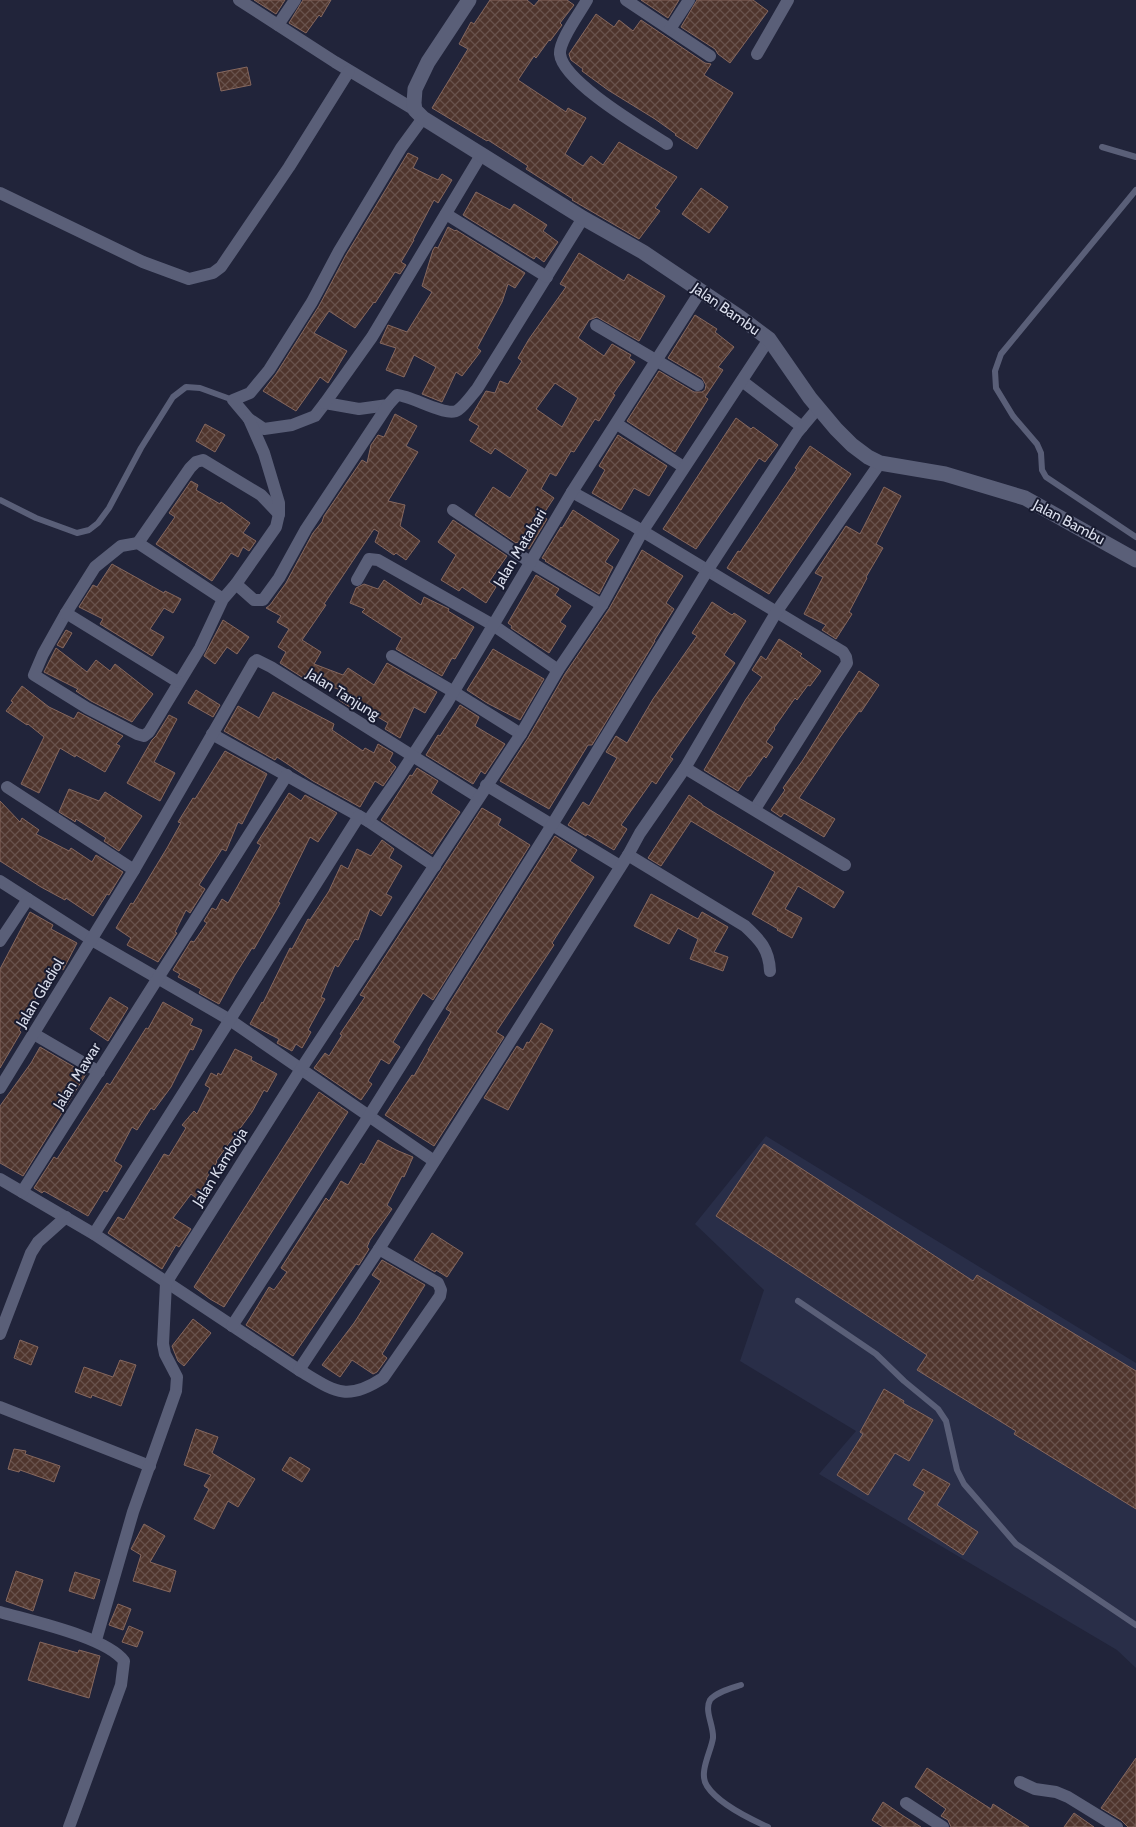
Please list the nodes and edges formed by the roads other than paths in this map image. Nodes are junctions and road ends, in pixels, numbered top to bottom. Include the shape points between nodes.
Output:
1 (238, 0) edge
2 (295, 0) edge
3 (469, 0) edge
4 (587, 0) edge
5 (626, 0) edge
6 (689, 0) edge
7 (788, 0) edge
8 (278, 25) junction
9 (670, 29) junction
10 (757, 54) dead end
11 (710, 56) dead end
12 (349, 71) junction
13 (419, 114) junction
14 (667, 144) dead end
15 (1102, 147) dead end
16 (481, 155) junction
17 (1136, 157) edge
18 (1136, 190) edge
19 (0, 193) edge
20 (446, 214) junction
21 (583, 218) junction
22 (547, 277) junction
23 (700, 292) junction
24 (596, 325) dead end
25 (769, 339) junction
26 (656, 362) junction
27 (742, 381) junction
28 (698, 385) dead end
29 (232, 400) junction
30 (325, 403) junction
31 (388, 405) junction
32 (818, 408) junction
33 (249, 419) junction
34 (617, 424) junction
35 (802, 427) junction
36 (880, 463) junction
37 (679, 464) dead end
38 (572, 492) junction
39 (0, 500) edge
40 (453, 510) dead end
41 (279, 514) junction
42 (642, 532) junction
43 (1136, 537) edge
44 (138, 543) junction
45 (1136, 560) edge
46 (530, 562) junction
47 (707, 571) junction
48 (357, 580) dead end
49 (236, 584) junction
50 (223, 599) junction
51 (602, 605) junction
52 (777, 611) junction
53 (66, 613) junction
54 (493, 625) junction
55 (392, 656) dead end
56 (257, 660) joint
57 (558, 670) junction
58 (178, 682) junction
59 (454, 692) junction
60 (212, 734) junction
61 (521, 734) junction
62 (412, 756) junction
63 (685, 768) junction
64 (287, 775) junction
65 (486, 784) junction
66 (7, 787) dead end
67 (478, 797) junction
68 (755, 809) junction
69 (363, 819) junction
70 (552, 825) junction
71 (628, 855) junction
72 (845, 865) dead end
73 (435, 866) junction
74 (620, 866) junction
75 (134, 870) junction
76 (0, 881) edge
77 (28, 899) junction
78 (92, 940) junction
79 (0, 941) edge
80 (770, 971) dead end
81 (158, 978) junction
82 (230, 1020) junction
83 (34, 1034) junction
84 (301, 1069) junction
85 (99, 1072) junction
86 (0, 1088) edge
87 (369, 1116) junction
88 (434, 1161) junction
89 (0, 1179) edge
90 (22, 1192) junction
91 (66, 1217) junction
92 (94, 1234) junction
93 (378, 1249) junction
94 (166, 1283) junction
95 (798, 1301) dead end
96 (5, 1306) edge
97 (232, 1326) junction
98 (0, 1334) edge
99 (299, 1370) junction
100 (0, 1407) edge
101 (150, 1466) junction
102 (0, 1612) edge
103 (1136, 1625) edge
104 (96, 1640) junction
105 (741, 1684) dead end
106 (1020, 1782) dead end
107 (906, 1803) dead end
108 (68, 1827) edge
109 (768, 1827) edge
110 (944, 1827) edge
111 (1116, 1827) edge

1 - 8 street
2 - 8 street
3 - 13 street via 428,62 415,89 414,102
4 - 14 street via 563,40 560,54 564,64 595,96
5 - 9 street
6 - 9 street
7 - 10 street
8 - 12 street
9 - 11 street
12 - 13 street
12 - 19 street via 290,167 213,273 189,279 143,262
13 - 16 street, Jalan Bambu
13 - 29 street via 312,302 268,370 250,393
15 - 17 lane
16 - 20 street
16 - 21 street, Jalan Bambu
18 - 43 lane via 1001,354 995,371 996,388 1013,416 1037,444 1046,478
20 - 22 street
20 - 30 street via 372,337
21 - 22 street
21 - 23 street, Jalan Bambu via 643,252
22 - 31 street via 477,389 458,410 444,412 397,395
23 - 25 street, Jalan Bambu
23 - 26 street, Jalan Matahari
24 - 26 street
25 - 27 street, Jalan Kamboja
25 - 32 street, Jalan Bambu
26 - 28 street
26 - 34 street, Jalan Matahari
27 - 35 street
27 - 42 street, Jalan Kamboja
29 - 33 street
29 - 39 lane via 200,388 186,387 173,397 141,448 110,508 89,530 77,534
30 - 31 street via 359,409
30 - 33 street via 314,416 292,425 264,428
31 - 49 street via 263,600 254,600
32 - 35 street
32 - 36 street, Jalan Bambu via 852,445
33 - 41 street via 264,452 279,503
34 - 37 street
34 - 38 street, Jalan Matahari
35 - 47 street
36 - 45 street, Jalan Bambu via 944,474 1025,498
36 - 52 street
38 - 42 street
38 - 46 street, Jalan Matahari
40 - 46 street
41 - 44 street via 260,496 203,460 190,468
41 - 49 street via 276,527
42 - 47 street
42 - 51 street, Jalan Kamboja
44 - 50 street
44 - 53 street via 121,546 95,567
46 - 51 street
46 - 54 street, Jalan Matahari
47 - 52 street
47 - 70 street
48 - 54 street via 369,559 378,560
49 - 50 street
50 - 58 street via 200,648
51 - 57 street, Jalan Kamboja
52 - 63 street
52 - 68 street via 843,652 847,663
53 - 58 street
53 - 58 street via 34,675 87,708 144,736
54 - 57 street
54 - 59 street, Jalan Matahari
55 - 59 street
56 - 60 street, Jalan Gladiol
56 - 62 street, Jalan Tanjung
57 - 61 street, Jalan Kamboja
59 - 61 street
59 - 62 street, Jalan Matahari
60 - 64 street
60 - 75 street, Jalan Gladiol
61 - 65 street, Jalan Kamboja
62 - 67 street, Jalan Tanjung
62 - 69 street, Jalan Matahari
63 - 68 street
63 - 71 street
64 - 69 street
64 - 81 street, Jalan Mawar
65 - 67 street, Jalan Kamboja
65 - 70 street
66 - 75 street
67 - 73 street, Jalan Kamboja
68 - 72 street
69 - 73 street
69 - 82 street, Jalan Matahari
70 - 74 street
70 - 87 street
71 - 74 street
71 - 80 street via 745,926 761,940 769,958
73 - 84 street, Jalan Kamboja
74 - 88 street
75 - 78 street, Jalan Gladiol
76 - 77 street
77 - 78 street
77 - 79 street
78 - 81 street
78 - 83 street, Jalan Gladiol
81 - 82 street
81 - 85 street, Jalan Mawar
82 - 84 street
82 - 92 street, Jalan Matahari
83 - 85 street
83 - 86 street, Jalan Gladiol
84 - 87 street
84 - 94 street, Jalan Kamboja
85 - 90 street, Jalan Mawar
87 - 88 street
87 - 97 street
88 - 93 street
89 - 90 street
90 - 91 street
91 - 92 street
91 - 96 street via 38,1242
92 - 94 street
93 - 99 street
93 - 99 street via 438,1283 440,1296 383,1378 374,1384 351,1393 341,1392
94 - 97 street
94 - 101 street via 163,1344 177,1377 176,1391
95 - 103 lane via 876,1354 938,1409 946,1421 957,1470 964,1484 1016,1544
96 - 98 street
97 - 99 street
100 - 101 street
101 - 104 street via 133,1512
102 - 104 street
104 - 108 street via 124,1661 121,1685
105 - 109 lane via 710,1701 708,1708 713,1737 705,1780 720,1799
106 - 111 street via 1068,1797
107 - 110 street

